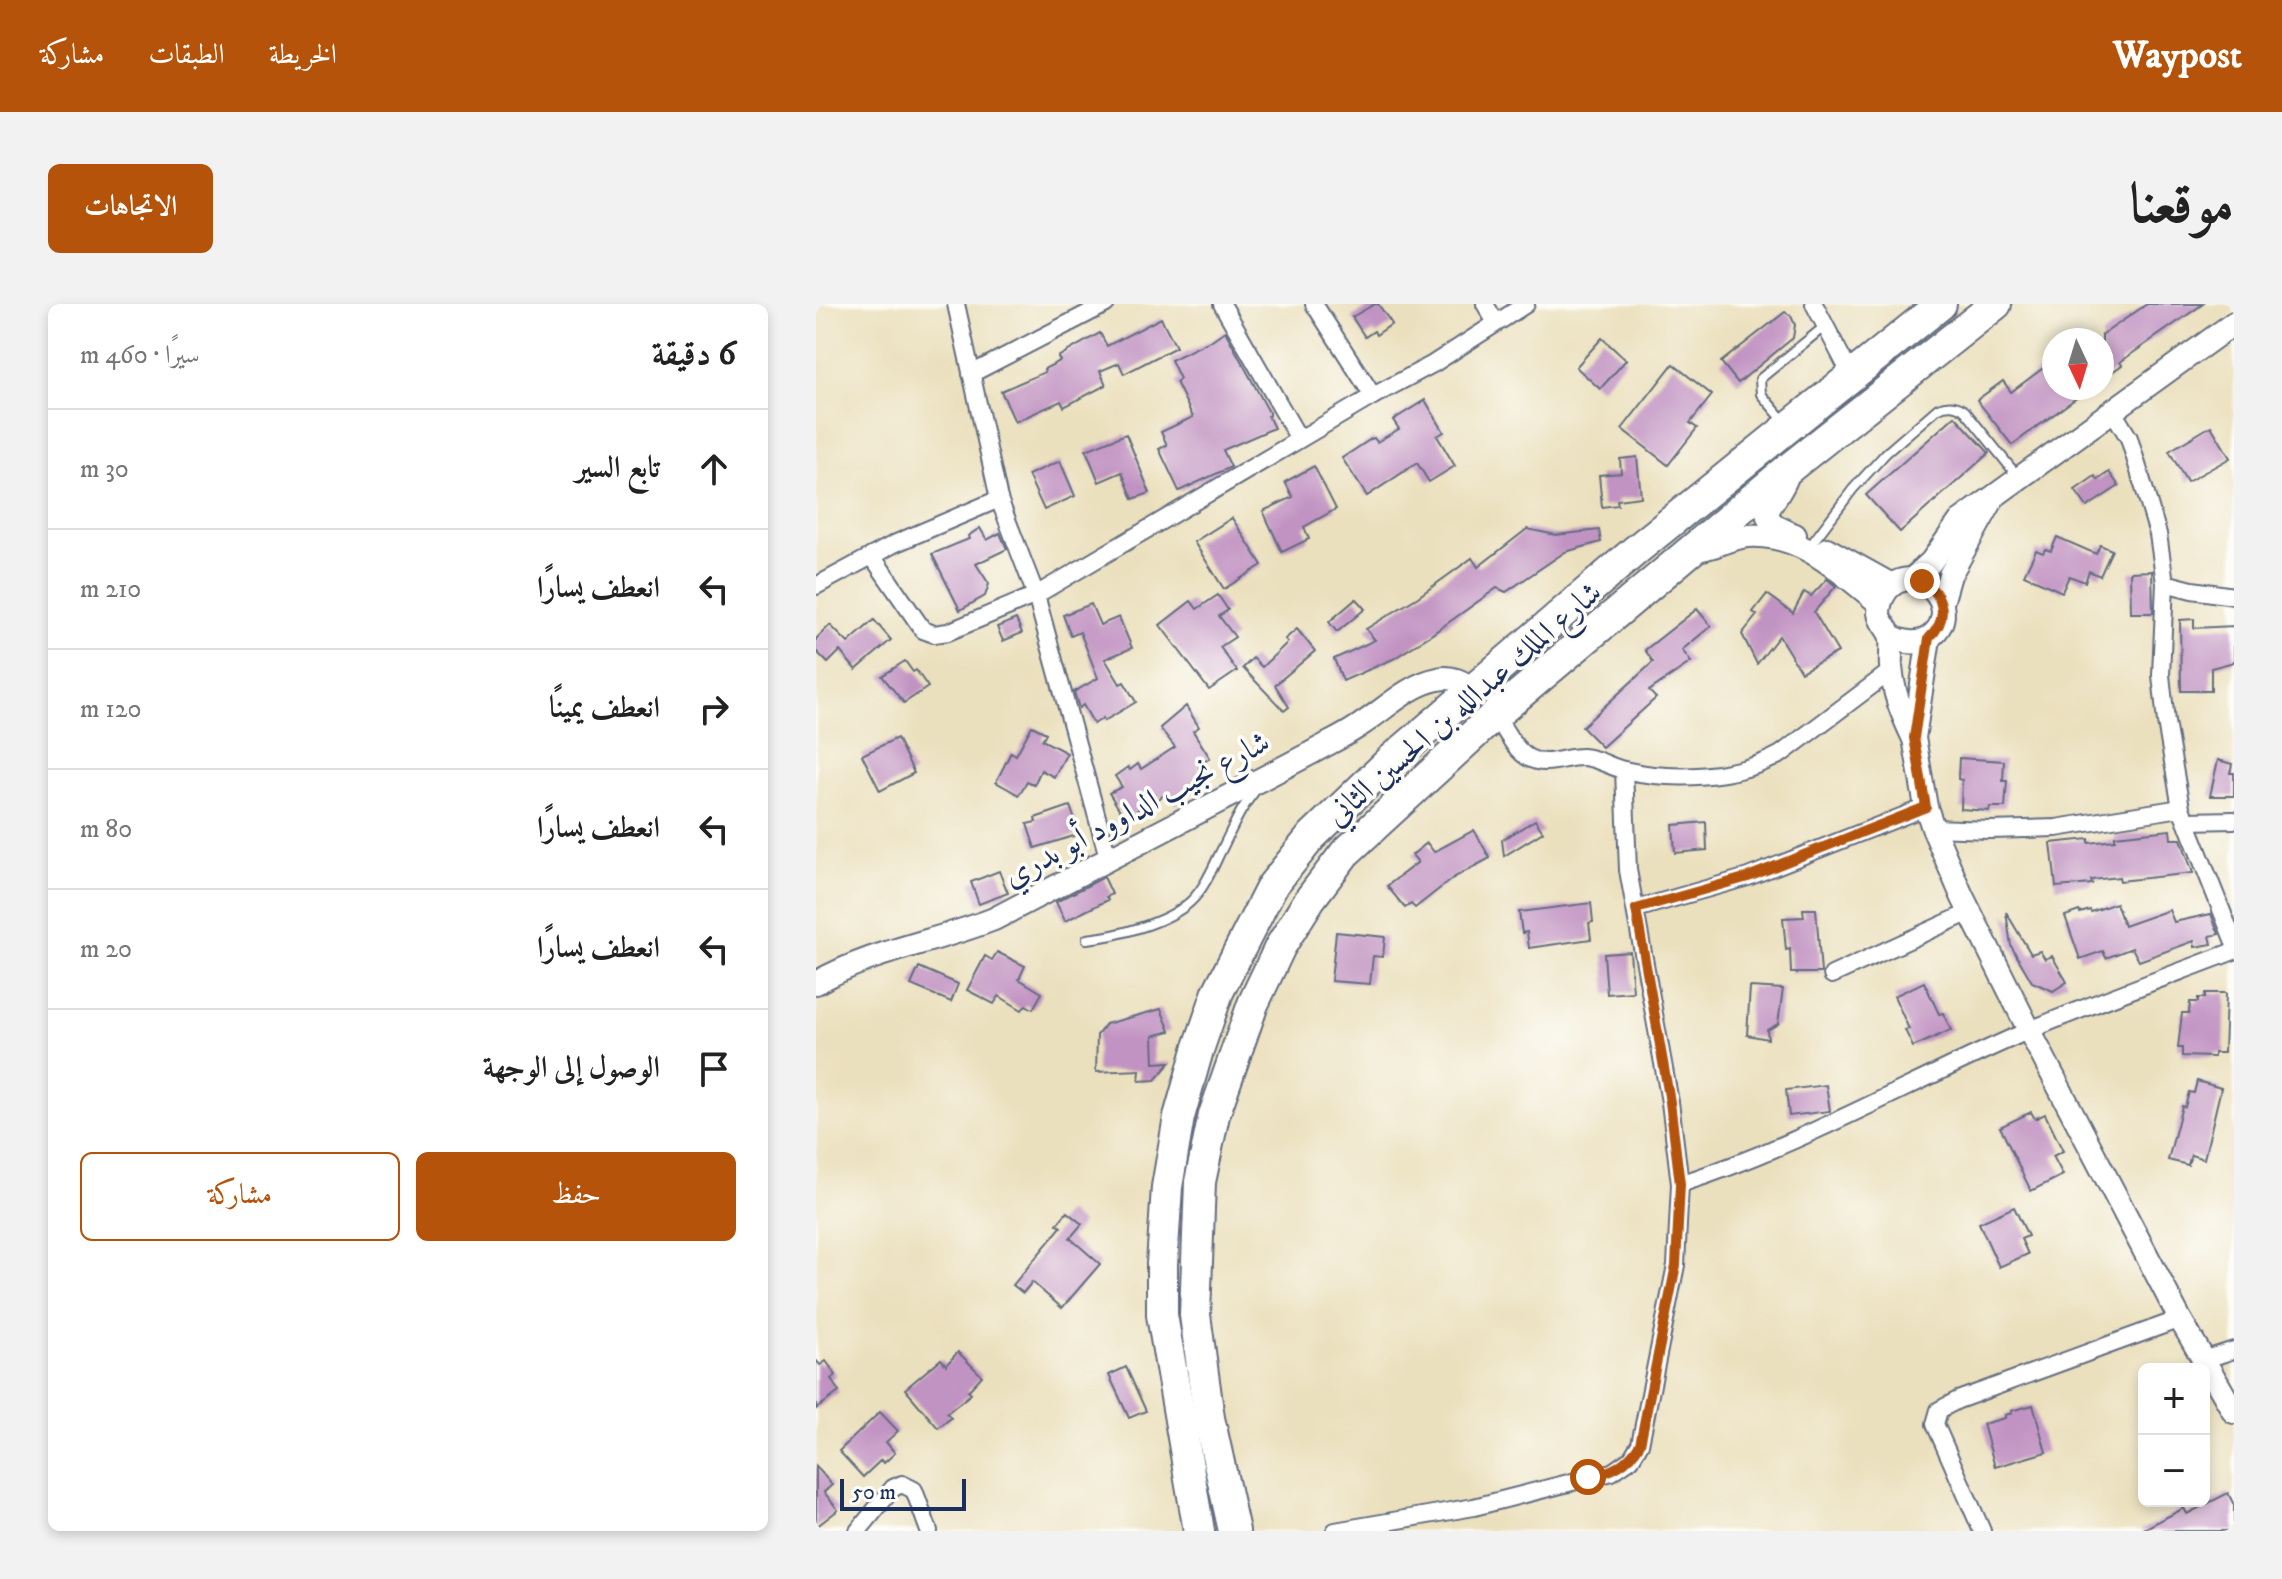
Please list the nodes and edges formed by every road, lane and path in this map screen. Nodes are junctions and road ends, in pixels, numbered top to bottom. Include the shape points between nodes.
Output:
1 (956, 304) edge
2 (1106, 304) edge
3 (1222, 304) edge
4 (1314, 304) edge
5 (1485, 304) edge
6 (1526, 304) edge
7 (1814, 304) edge
8 (1996, 304) edge
9 (1937, 307) edge
10 (1496, 323) junction
11 (2234, 323) edge
12 (1825, 326) junction
13 (1953, 336) junction
14 (971, 374) junction
15 (1852, 377) junction
16 (1373, 396) junction
17 (2112, 410) junction
18 (1790, 428) junction
19 (1299, 439) junction
20 (1788, 469) junction
21 (2020, 479) junction
22 (999, 499) junction
23 (1991, 501) junction
24 (1811, 546) junction
25 (1694, 550) junction
26 (872, 556) junction
27 (2165, 583) junction
28 (816, 586) edge
29 (1895, 589) junction
30 (1036, 595) junction
31 (2234, 596) edge
32 (1942, 603) junction
33 (1891, 636) junction
34 (1929, 638) junction
35 (1891, 671) junction
36 (1472, 690) junction
37 (1495, 715) junction
38 (1914, 738) junction
39 (1624, 770) junction
40 (1268, 774) junction
41 (2184, 814) junction
42 (1930, 818) junction
43 (2234, 820) edge
44 (1108, 857) junction
45 (1636, 909) junction
46 (1970, 912) junction
47 (1087, 939) dead end
48 (2234, 942) edge
49 (2234, 951) edge
50 (1832, 975) dead end
51 (816, 983) edge
52 (2029, 1030) junction
53 (1680, 1184) junction
54 (2180, 1319) junction
55 (2234, 1350) edge
56 (2206, 1359) junction
57 (2234, 1412) edge
58 (858, 1531) edge
59 (929, 1531) edge
60 (1199, 1531) edge
61 (1234, 1531) edge
62 (1335, 1531) edge
63 (1982, 1531) edge

1 - 14 street
2 - 14 street
3 - 19 street
4 - 16 street
5 - 10 street
6 - 10 street
7 - 12 street
8 - 13 highway, شارع الملك عبدالله بن الحسين الثاني
9 - 13 highway via 1948,313
9 - 15 highway, شارع الملك عبدالله بن الحسين الثاني
10 - 16 street
11 - 17 street
12 - 15 street
12 - 18 lane via 1760,379 1761,394
13 - 20 highway, شارع الملك عبدالله بن الحسين الثاني
14 - 22 street
15 - 18 highway, شارع الملك عبدالله بن الحسين الثاني
16 - 19 street
17 - 21 street
17 - 27 street via 2129,438 2149,500
18 - 36 highway, شارع الملك عبدالله بن الحسين الثاني
19 - 30 street
20 - 24 street via 1767,515 1775,526
20 - 25 highway, شارع الملك عبدالله بن الحسين الثاني
21 - 23 street
21 - 24 lane via 1965,411 1946,405 1886,453
22 - 26 street
22 - 30 street
23 - 29 street via 1960,521 1931,562
23 - 32 street via 1950,575
24 - 25 street via 1760,536
24 - 29 street
25 - 37 highway, شارع الملك عبدالله بن الحسين الثاني
26 - 28 street
26 - 30 street via 930,634 948,632
27 - 31 street
27 - 41 street via 2161,675
29 - 32 street via 1931,586
29 - 33 street via 1879,616
30 - 44 street
32 - 34 street via 1941,623
33 - 34 street via 1909,643
33 - 35 street
34 - 38 street
35 - 38 street
35 - 39 street via 1762,765 1666,776
36 - 40 street, شارع نجيب الداوود أبو بدري via 1452,679 1423,684 1360,726
36 - 60 highway, شارع الملك عبدالله بن الحسين الثاني via 1312,836 1272,886 1218,992 1198,1050 1167,1187 1162,1315
37 - 39 street via 1533,761 1591,758
37 - 61 highway, شارع الملك عبدالله بن الحسين الثاني via 1345,853 1310,899 1253,1004 1214,1115 1200,1182 1195,1315 1209,1418
38 - 42 street
39 - 45 street via 1628,870
40 - 44 street, شارع نجيب الداوود أبو بدري
40 - 47 lane via 1241,809 1190,902 1142,926
41 - 42 street via 1990,830
41 - 43 street
41 - 48 street
42 - 45 street
42 - 46 street
44 - 51 street, شارع نجيب الداوود أبو بدري via 994,919 869,959
45 - 53 street
46 - 50 street
46 - 52 street
49 - 52 street
52 - 53 street via 1810,1133
52 - 54 street
53 - 62 street via 1676,1265 1640,1444 1631,1459 1612,1472 1474,1507
54 - 56 street
54 - 63 street via 1939,1410 1935,1424
55 - 56 street
56 - 57 street
58 - 59 street via 902,1484 914,1490

